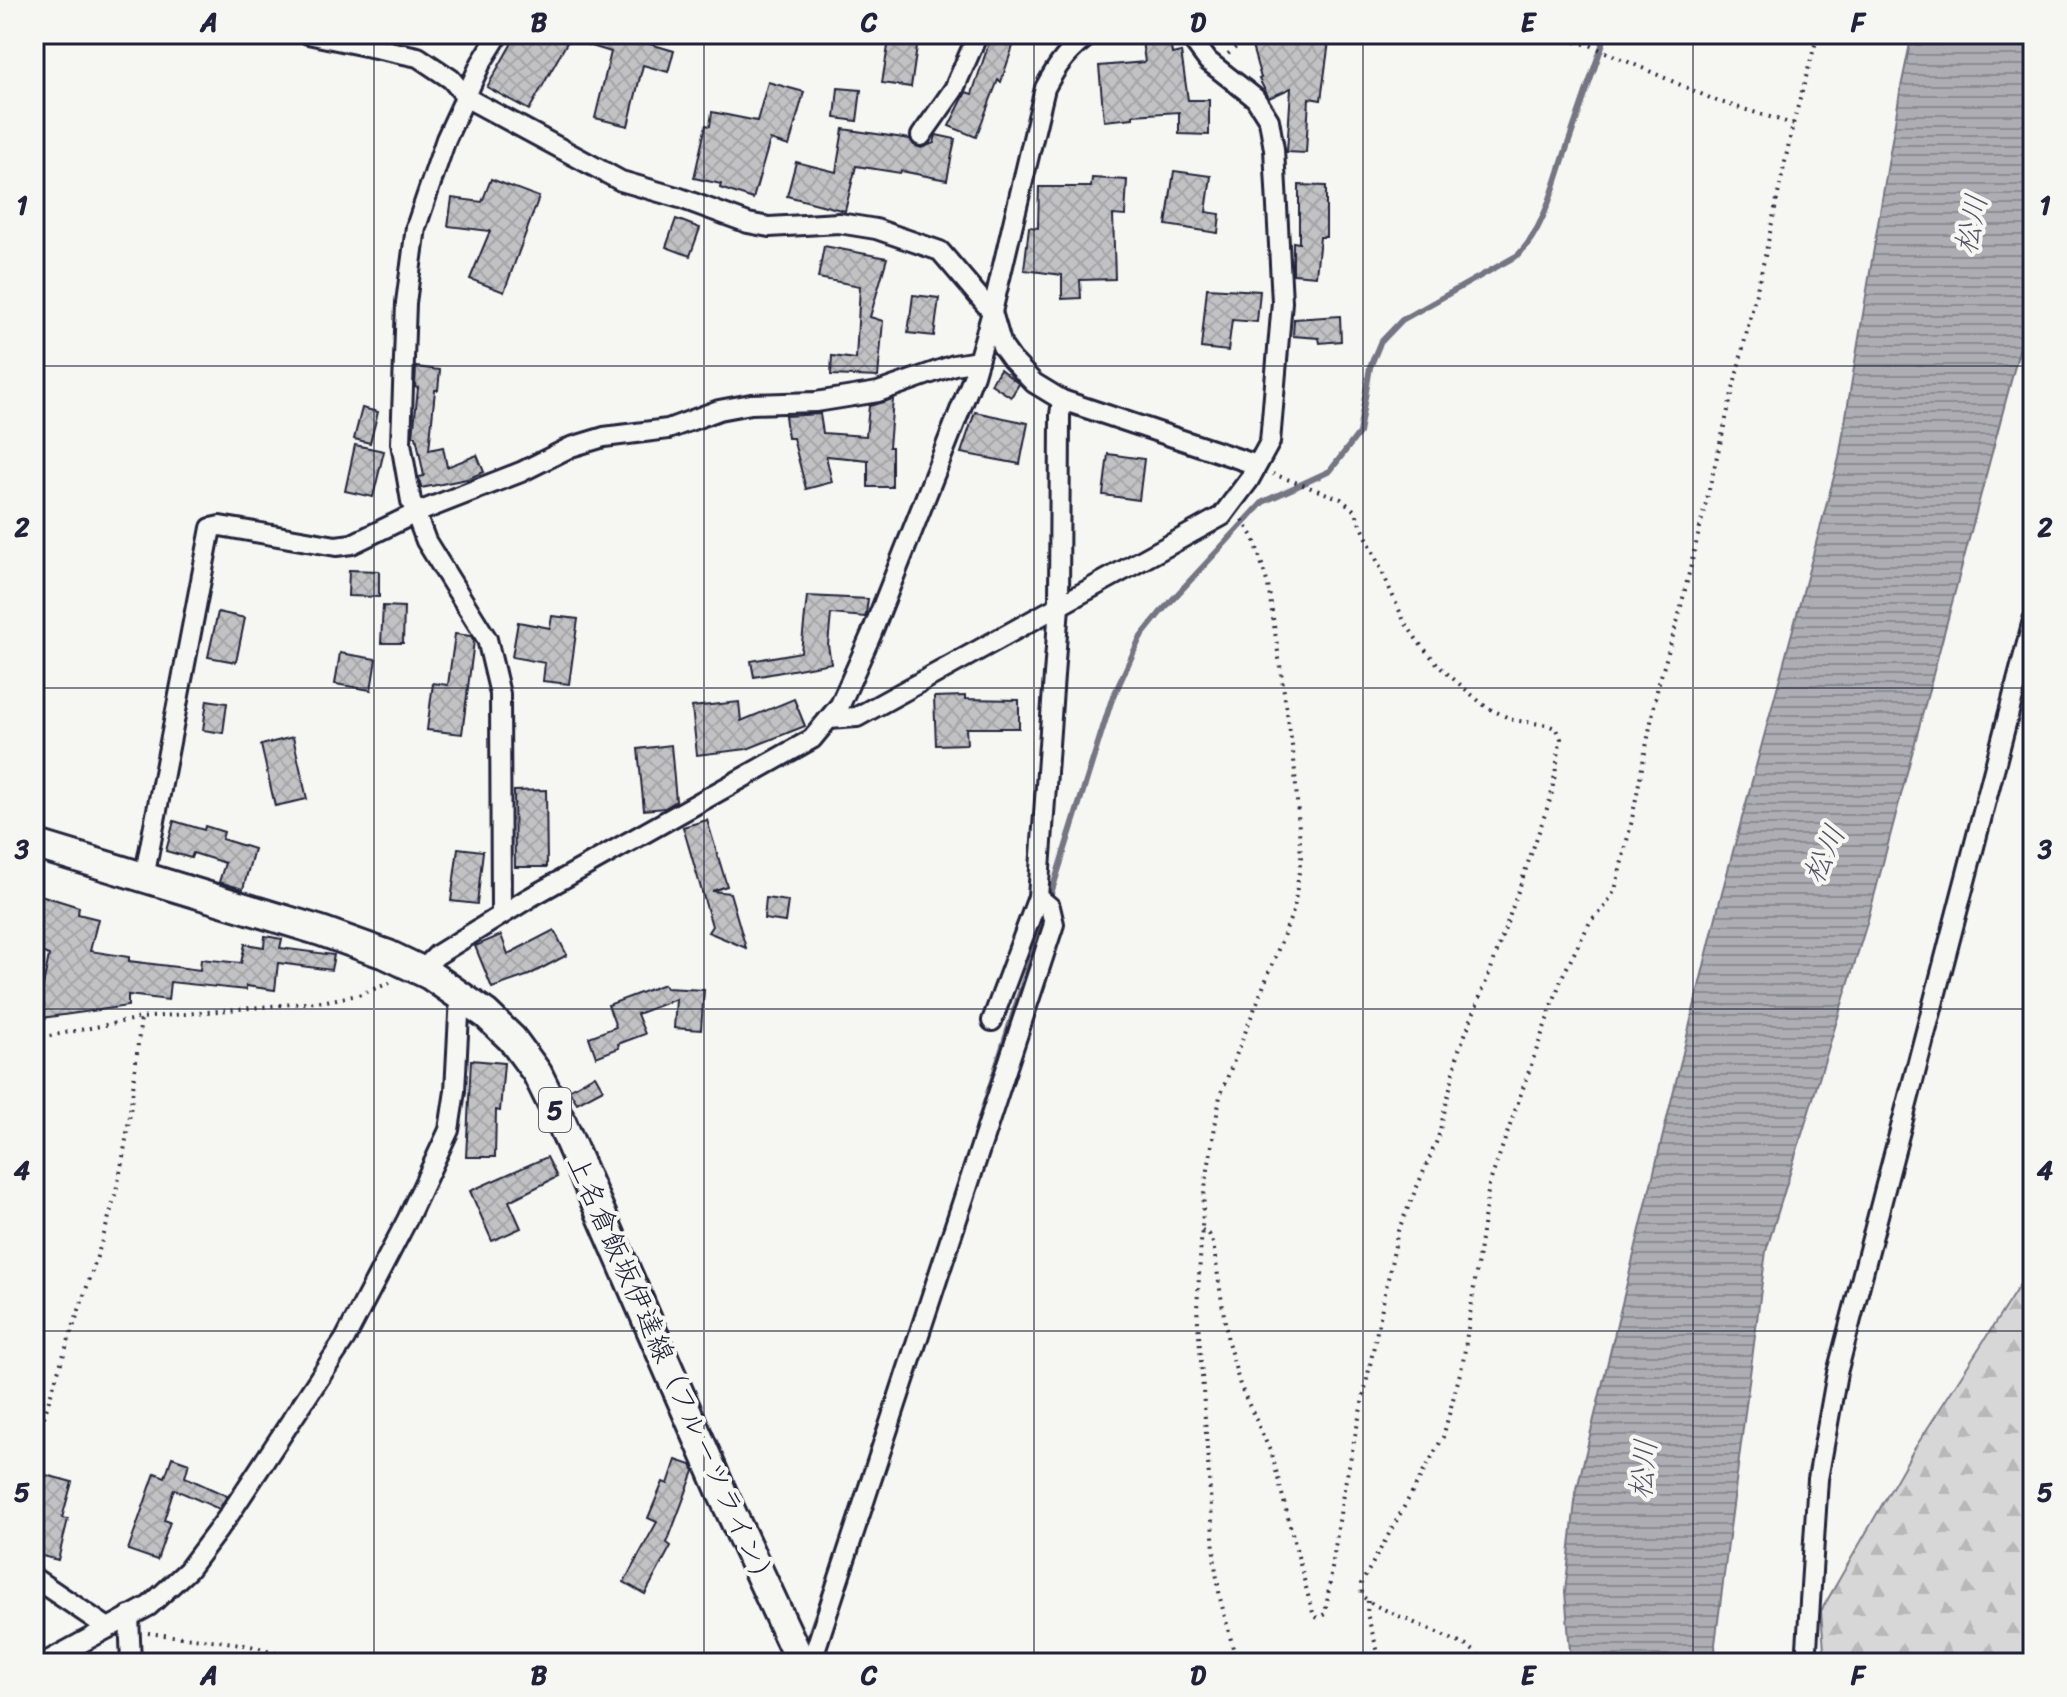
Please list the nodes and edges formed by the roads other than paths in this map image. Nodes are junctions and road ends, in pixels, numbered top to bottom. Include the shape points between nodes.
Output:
1 (308, 34) edge
2 (499, 34) edge
3 (978, 34) edge
4 (1091, 34) edge
5 (1188, 34) edge
6 (467, 98) junction
7 (921, 136) dead end
8 (992, 312) junction
9 (978, 361) junction
10 (1062, 400) junction
11 (1257, 465) junction
12 (416, 513) junction
13 (1059, 606) junction
14 (2033, 620) edge
15 (829, 719) junction
16 (34, 844) edge
17 (144, 878) junction
18 (1038, 897) junction
19 (501, 915) junction
20 (411, 966) junction
21 (460, 996) junction
22 (992, 1021) dead end
23 (34, 1578) edge
24 (129, 1624) junction
25 (108, 1628) junction
26 (44, 1663) edge
27 (131, 1663) edge
28 (801, 1663) edge
29 (811, 1663) edge
30 (1806, 1663) edge

1 - 6 street via 418,57 451,79
2 - 6 street
3 - 7 street via 954,89
4 - 8 street via 1071,49 1045,88
5 - 11 street via 1208,61 1255,98 1269,120 1274,149 1282,302 1270,442
6 - 8 street via 621,181 748,223 839,223 876,229 940,251
6 - 12 street via 446,139 416,227 406,303 401,443
8 - 9 street
8 - 10 street via 1012,360 1034,383
9 - 12 street via 878,392 816,402 751,404 668,429 604,437
9 - 15 street via 871,635
10 - 11 street
10 - 13 street
11 - 13 street via 1222,516
12 - 17 street via 352,544 336,546 211,528
12 - 19 street via 426,541 487,639 500,694
13 - 15 street via 857,717
13 - 18 street
14 - 30 street via 1837,1373 1818,1479
15 - 19 street via 812,739
16 - 17 main road, 上名倉飯坂伊達線（フルーツライン） / 5
17 - 20 main road, 上名倉飯坂伊達線（フルーツライン） / 5 via 321,931
18 - 22 street
18 - 29 street via 1050,907 1054,924
19 - 20 street
20 - 21 main road, 上名倉飯坂伊達線（フルーツライン） / 5
21 - 24 street via 449,1130 345,1339 188,1570
21 - 28 main road, 上名倉飯坂伊達線（フルーツライン） / 5 via 512,1039 537,1073
23 - 25 street
24 - 25 street
24 - 27 street
25 - 26 street

